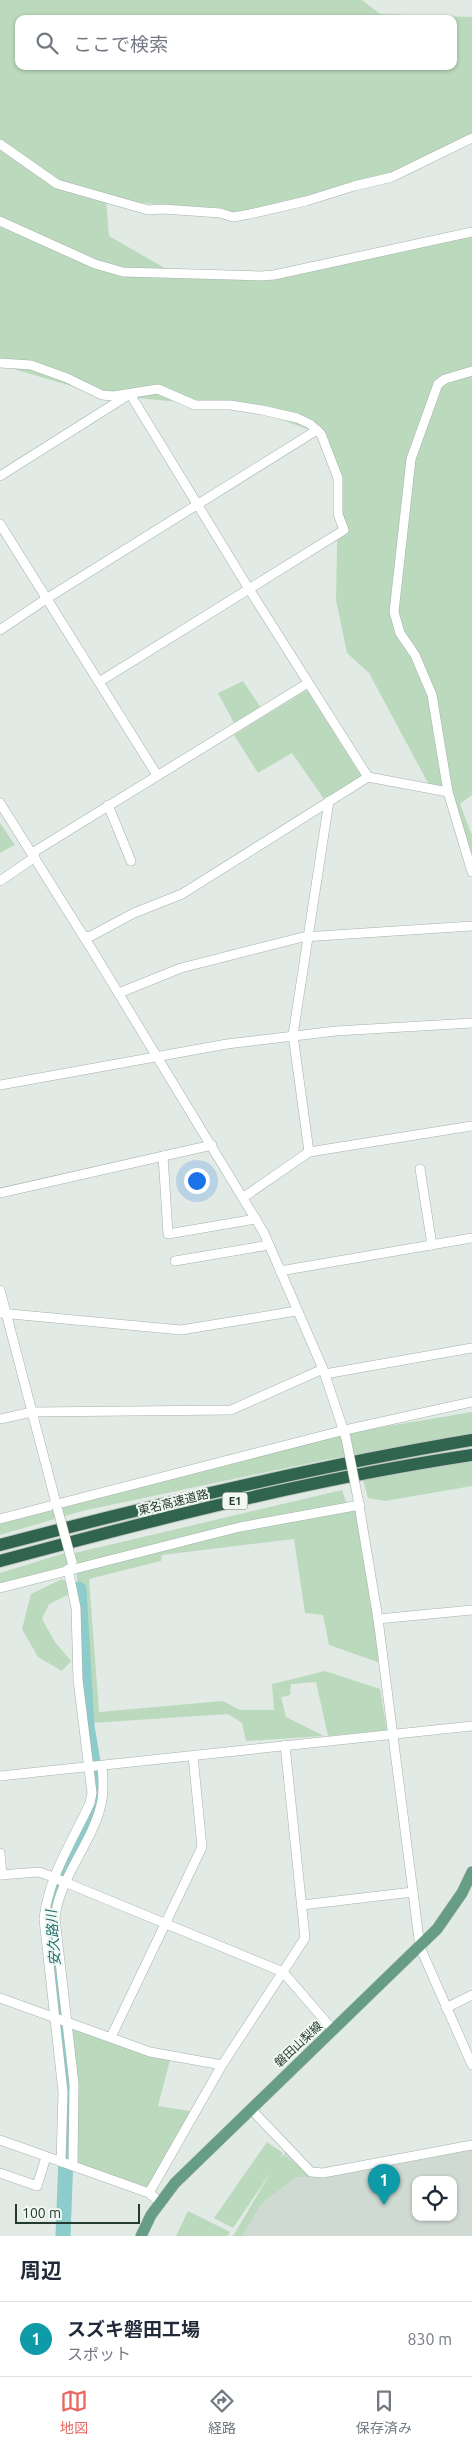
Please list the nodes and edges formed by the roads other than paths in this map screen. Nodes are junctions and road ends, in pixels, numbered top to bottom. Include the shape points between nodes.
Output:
1 (472, 138) edge
2 (0, 144) edge
3 (0, 221) edge
4 (472, 232) edge
5 (0, 362) edge
6 (472, 372) edge
7 (130, 394) junction
8 (317, 430) junction
9 (0, 476) edge
10 (197, 505) junction
11 (0, 524) edge
12 (249, 589) junction
13 (46, 599) junction
14 (0, 630) edge
15 (99, 682) junction
16 (308, 683) junction
17 (157, 775) junction
18 (368, 777) junction
19 (448, 792) junction
20 (329, 802) junction
21 (0, 803) edge
22 (108, 805) junction
23 (33, 855) junction
24 (131, 861) dead end
25 (472, 872) edge
26 (0, 881) edge
27 (472, 926) edge
28 (309, 936) junction
29 (84, 937) junction
30 (119, 993) junction
31 (472, 1023) edge
32 (293, 1035) junction
33 (158, 1057) junction
34 (0, 1085) edge
35 (472, 1126) edge
36 (212, 1145) junction
37 (309, 1152) junction
38 (163, 1156) junction
39 (420, 1169) dead end
40 (0, 1193) edge
41 (244, 1197) junction
42 (256, 1219) junction
43 (472, 1238) edge
44 (269, 1245) junction
45 (432, 1245) junction
46 (175, 1261) dead end
47 (280, 1271) junction
48 (0, 1290) edge
49 (297, 1311) junction
50 (3, 1312) edge
51 (472, 1348) edge
52 (324, 1372) junction
53 (472, 1402) edge
54 (32, 1412) junction
55 (0, 1419) edge
56 (346, 1434) junction
57 (472, 1440) edge
58 (472, 1455) edge
59 (359, 1502) junction
60 (57, 1505) junction
61 (0, 1519) edge
62 (0, 1545) edge
63 (0, 1561) edge
64 (71, 1566) junction
65 (0, 1588) edge
66 (472, 1610) edge
67 (378, 1619) junction
68 (472, 1726) edge
69 (392, 1734) junction
70 (285, 1745) junction
71 (193, 1756) junction
72 (102, 1766) junction
73 (90, 1767) junction
74 (0, 1776) edge
75 (0, 1852) edge
76 (472, 1872) edge
77 (1, 1875) edge
78 (55, 1877) junction
79 (66, 1882) junction
80 (413, 1892) junction
81 (302, 1905) junction
82 (166, 1923) junction
83 (420, 1947) junction
84 (283, 1972) junction
85 (472, 1995) edge
86 (0, 1998) edge
87 (446, 2008) junction
88 (54, 2017) junction
89 (66, 2020) junction
90 (333, 2030) junction
91 (111, 2038) junction
92 (222, 2065) junction
93 (472, 2065) edge
94 (251, 2109) junction
95 (0, 2140) edge
96 (472, 2145) edge
97 (46, 2157) junction
98 (62, 2162) junction
99 (73, 2166) junction
100 (0, 2172) edge
101 (149, 2194) junction
102 (160, 2202) junction
103 (141, 2236) edge

1 - 2 street via 392,177 233,217 220,213 148,210 57,184
3 - 4 street via 95,264 123,272 261,276
5 - 7 street via 31,365 102,396
6 - 19 street via 438,384 416,442 394,594 394,612 400,633 415,655 432,694
7 - 8 street via 158,389 195,405 230,405 297,418
7 - 9 street
7 - 10 street
8 - 10 street
8 - 12 street via 322,434 338,478 338,514 344,530
10 - 12 street
10 - 13 street
11 - 13 street
12 - 15 street
12 - 16 street
13 - 14 street
13 - 15 street
15 - 17 street
16 - 17 street
16 - 18 street
17 - 22 street
18 - 19 street
18 - 20 street
19 - 25 street
20 - 28 street
20 - 29 street via 182,894
21 - 23 street
22 - 23 street
22 - 24 street
23 - 26 street
23 - 29 street
27 - 28 street
28 - 30 street via 181,968
28 - 32 street
29 - 30 street
30 - 33 street
31 - 32 street
32 - 33 street
32 - 37 street
33 - 34 street
33 - 36 street
35 - 37 street
36 - 38 street
36 - 41 street
37 - 41 street
38 - 40 street
38 - 42 street via 168,1234
39 - 45 street
41 - 42 street
42 - 44 street
43 - 45 street
44 - 46 street
44 - 47 street
45 - 47 street
47 - 49 street
48 - 50 street
49 - 50 street via 181,1330
49 - 52 street
50 - 54 street
51 - 52 street
52 - 54 street via 232,1410
52 - 56 street
53 - 56 street
54 - 55 street
54 - 60 street
56 - 59 street, bridge
56 - 60 street
57 - 62 highway, 東名高速道路 / E1 via 282,1475
58 - 63 highway, 東名高速道路 / E1 via 284,1490
59 - 64 street
59 - 67 street
60 - 61 street
60 - 64 street, bridge
64 - 65 street
64 - 73 street via 78,1680
66 - 67 street
67 - 69 street
68 - 69 street
69 - 70 street
69 - 80 street
70 - 71 street
70 - 81 street
71 - 72 street
71 - 82 street via 202,1847
72 - 73 street
72 - 79 street via 104,1789 100,1808
73 - 74 street
73 - 78 street via 90,1803
75 - 77 street
76 - 83 main road, 磐田山梨線 via 442,1922
77 - 78 street via 39,1872
78 - 79 street
78 - 88 street via 46,1900 44,1919
79 - 82 street
79 - 89 street via 58,1899 55,1918
80 - 81 street
80 - 83 street
81 - 84 street via 305,1938
82 - 84 street
82 - 91 street
83 - 87 street
83 - 90 main road, 磐田山梨線
84 - 90 street
84 - 92 street
85 - 87 street
86 - 88 street
87 - 93 street
88 - 89 street
88 - 98 street via 63,2092
89 - 91 street
89 - 99 street via 74,2084
90 - 94 main road, 磐田山梨線
91 - 92 street via 150,2052
92 - 101 street
94 - 96 street via 312,2172 323,2173
94 - 102 main road, 磐田山梨線 via 175,2183
95 - 97 street
97 - 98 street
97 - 100 street via 37,2186
98 - 99 street
99 - 101 street
101 - 102 street
102 - 103 main road, 磐田山梨線

